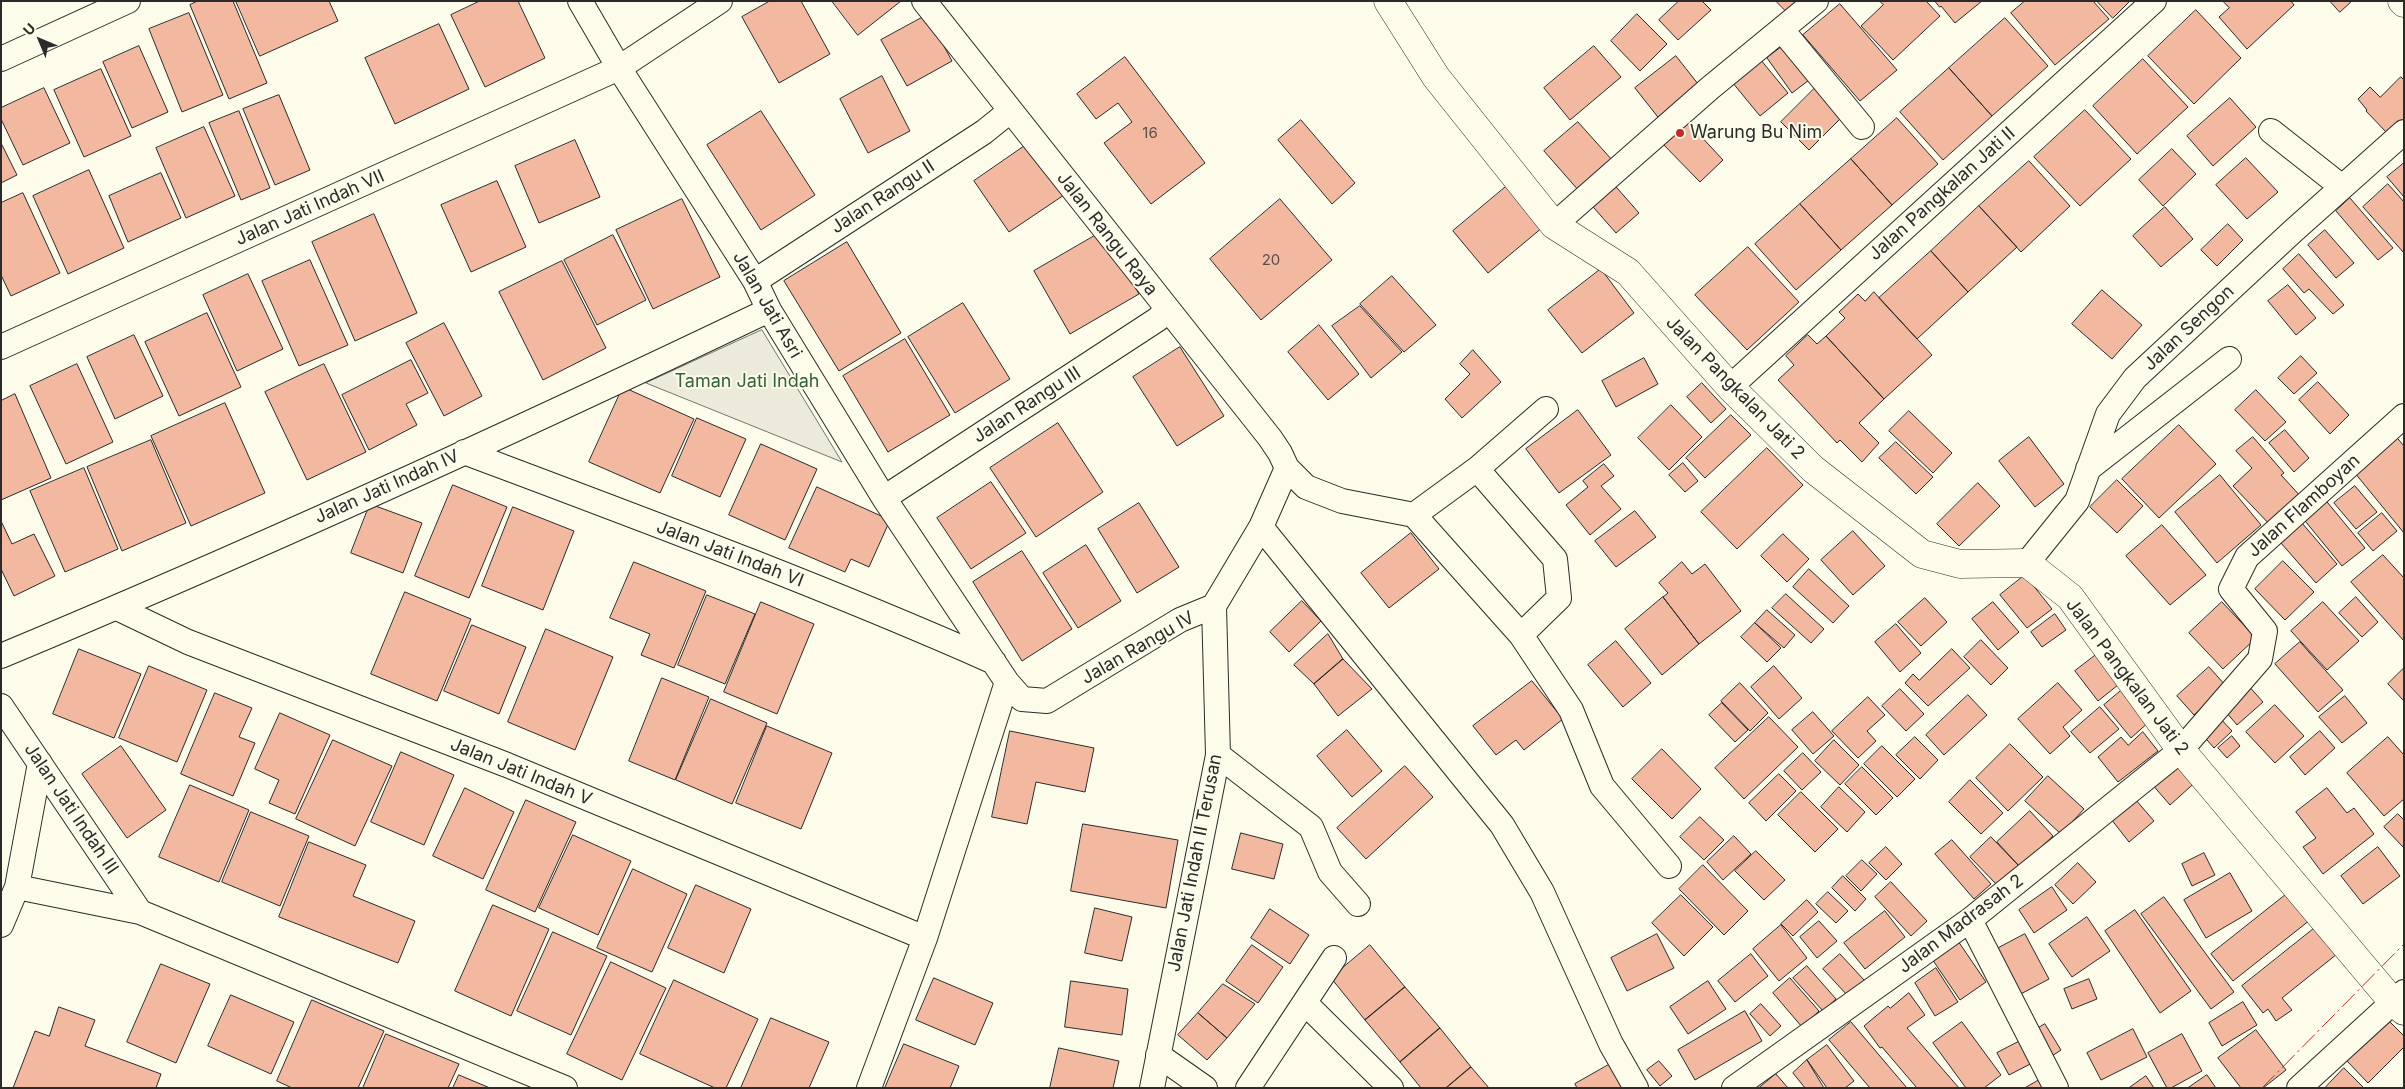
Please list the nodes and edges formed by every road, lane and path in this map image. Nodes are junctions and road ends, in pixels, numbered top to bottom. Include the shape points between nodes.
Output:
1 (128, 1) edge
2 (580, 1) edge
3 (720, 1) edge
4 (924, 1) edge
5 (1388, 1) edge
6 (1816, 1) edge
7 (2154, 1) edge
8 (1782, 30) junction
9 (1, 59) edge
10 (619, 68) junction
11 (1010, 111) junction
12 (1862, 127) dead end
13 (2271, 130) dead end
14 (2404, 132) edge
15 (2342, 187) junction
16 (1554, 225) junction
17 (755, 281) junction
18 (1167, 309) junction
19 (769, 310) junction
20 (1, 347) edge
21 (2229, 359) dead end
22 (1730, 387) junction
23 (1546, 409) dead end
24 (2404, 416) edge
25 (464, 452) junction
26 (1287, 468) junction
27 (1477, 469) junction
28 (2088, 469) junction
29 (884, 498) junction
30 (1414, 515) junction
31 (1261, 527) junction
32 (2027, 563) junction
33 (1214, 606) junction
34 (117, 608) junction
35 (1521, 635) junction
36 (1, 656) edge
37 (994, 662) junction
38 (1006, 682) junction
39 (1, 706) edge
40 (2181, 750) junction
41 (1218, 755) junction
42 (40, 762) junction
43 (1669, 866) dead end
44 (17, 887) junction
45 (1358, 904) dead end
46 (140, 912) junction
47 (1970, 920) junction
48 (1, 925) edge
49 (925, 938) junction
50 (1334, 958) dead end
51 (2400, 1002) edge
52 (1305, 1003) junction
53 (1158, 1055) junction
54 (565, 1088) edge
55 (869, 1088) edge
56 (1152, 1088) edge
57 (1206, 1088) edge
58 (1248, 1088) edge
59 (1391, 1088) edge
60 (1636, 1088) edge
61 (1734, 1088) edge
62 (2056, 1088) edge
63 (2300, 1088) edge

1 - 9 street
2 - 10 street, Jalan Jati Asri
3 - 10 street, Jalan Jati Indah VII
4 - 11 street, Jalan Rangu Raya
5 - 16 street, Jalan Pangkalan Jati 2 via 1436,77
6 - 8 street
7 - 22 street, Jalan Pangkalan Jati II
8 - 12 street
8 - 16 street via 1710,88
10 - 17 street, Jalan Jati Asri
10 - 20 street, Jalan Jati Indah VII
11 - 17 street, Jalan Rangu II via 984,132
11 - 18 street, Jalan Rangu Raya
13 - 15 street
14 - 15 street, Jalan Sengon
15 - 28 street, Jalan Sengon via 2135,378 2108,414
16 - 22 street, Jalan Pangkalan Jati 2 via 1628,272
17 - 19 street, Jalan Jati Asri
18 - 26 street, Jalan Rangu Raya via 1270,438
18 - 29 street, Jalan Rangu III via 1158,319
19 - 25 street, Jalan Jati Indah IV
19 - 29 street, Jalan Jati Asri
21 - 28 street
22 - 32 street, Jalan Pangkalan Jati 2 via 1813,469 1922,554 1960,564
23 - 27 street
24 - 40 street, Jalan Flamboyan via 2246,557 2231,588 2265,631 2260,659
25 - 34 street, Jalan Jati Indah IV
25 - 37 street, Jalan Jati Indah VI via 735,555
26 - 30 street, Jalan Rangu Raya via 1306,486 1342,501
26 - 31 street, Jalan Rangu IV
27 - 30 street
27 - 35 street via 1555,560 1559,598
28 - 32 street, Jalan Sengon via 2077,501
29 - 37 street, Jalan Jati Asri
30 - 35 street
31 - 33 street, Jalan Rangu IV
31 - 60 street via 1502,825 1542,892 1610,1044
32 - 40 street, Jalan Pangkalan Jati 2 via 2070,597
33 - 38 street, Jalan Rangu IV via 1180,620 1047,701 1022,699
33 - 41 street, Jalan Jati Indah II Terusan
34 - 36 street, Jalan Jati Indah IV
34 - 49 street, Jalan Jati Indah V via 188,642 507,765
35 - 43 street via 1571,710 1602,786
37 - 38 street, Jalan Jati Asri
38 - 49 street
39 - 42 street, Jalan Jati Indah III
40 - 47 street, Jalan Madrasah 2
40 - 51 street, Jalan Pangkalan Jati 2
41 - 45 street via 1311,827 1330,872
41 - 53 street, Jalan Jati Indah II Terusan
42 - 44 street
42 - 46 street, Jalan Jati Indah III
44 - 46 street
44 - 48 street
46 - 54 street
47 - 61 street, Jalan Madrasah 2
47 - 62 street
49 - 55 street
50 - 52 street
51 - 63 street
52 - 58 street
52 - 59 street
53 - 56 street, Jalan Jati Indah II Terusan
53 - 57 street

